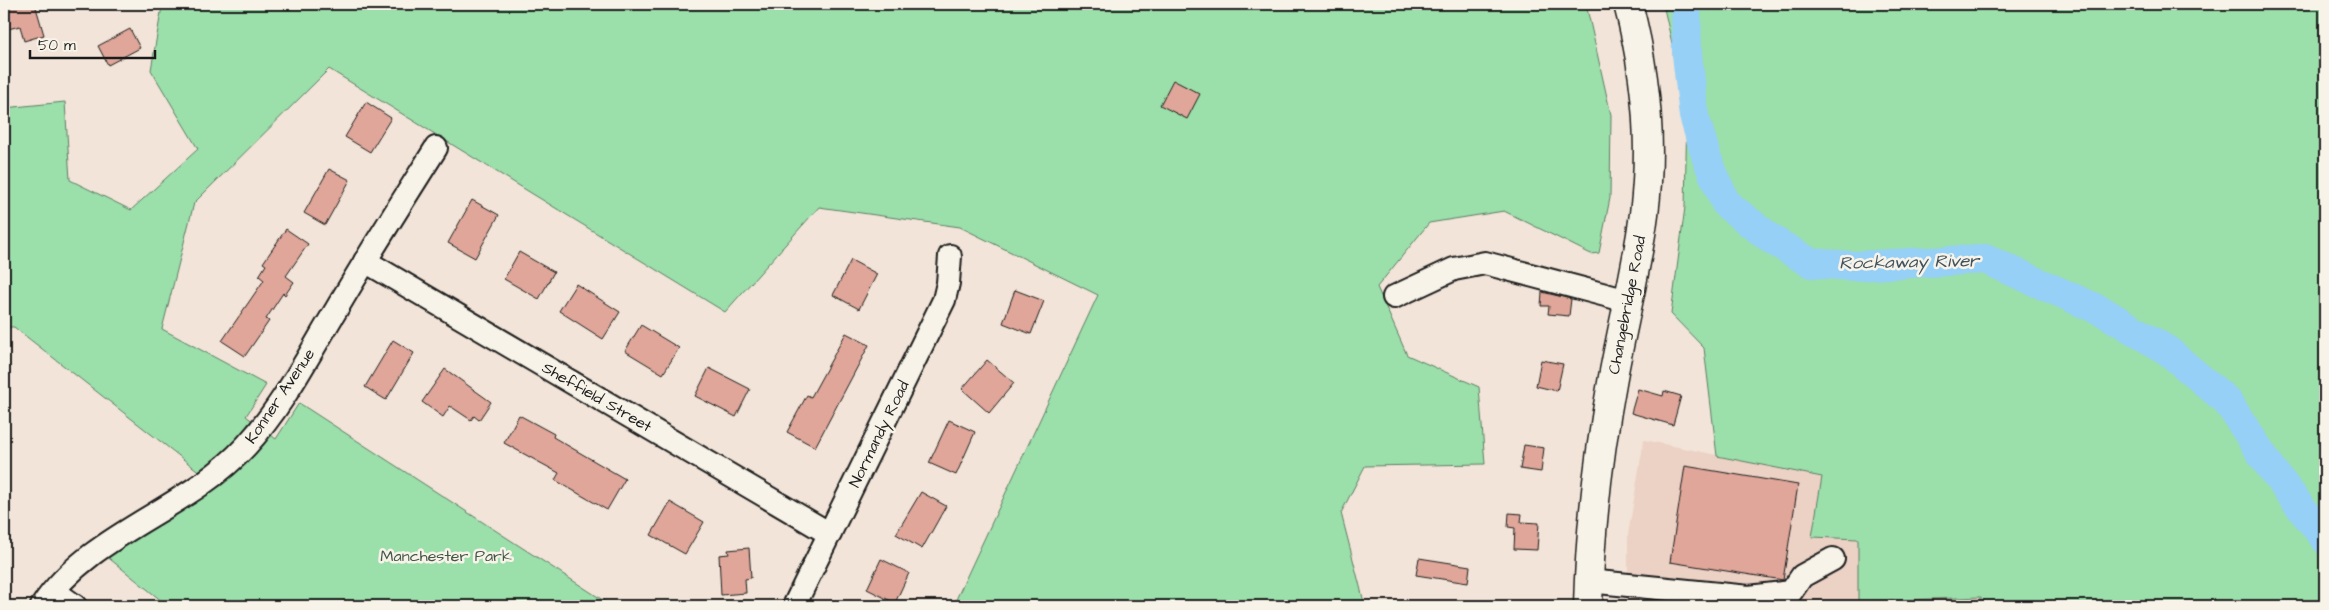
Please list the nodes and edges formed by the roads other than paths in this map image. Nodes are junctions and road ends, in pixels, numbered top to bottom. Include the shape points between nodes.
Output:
1 (1628, 4) edge
2 (436, 148) dead end
3 (950, 256) dead end
4 (365, 261) junction
5 (1394, 297) dead end
6 (1628, 301) junction
7 (830, 534) junction
8 (1833, 559) dead end
9 (1588, 594) edge
10 (48, 599) edge
11 (75, 606) edge
12 (794, 606) edge

1 - 6 main road, Changebridge Road via 1643,75 1648,166 1644,219
2 - 4 street, Konner Avenue
3 - 7 street, Normandy Road via 944,300
4 - 7 street, Sheffield Street
4 - 10 street, Konner Avenue via 294,379 246,447 193,490 94,552
5 - 6 street via 1454,269 1485,263
6 - 9 main road, Changebridge Road via 1598,474
7 - 12 street, Normandy Road
8 - 9 street via 1802,576 1791,592 1749,597
10 - 11 street

